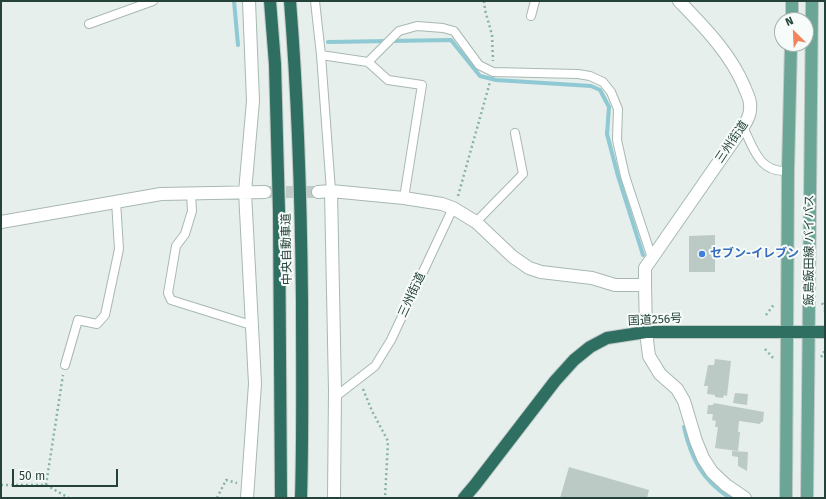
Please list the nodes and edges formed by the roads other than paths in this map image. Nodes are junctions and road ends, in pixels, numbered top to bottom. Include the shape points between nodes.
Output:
1 (153, 1) edge
2 (249, 1) edge
3 (270, 1) edge
4 (290, 1) edge
5 (315, 1) edge
6 (535, 1) edge
7 (679, 1) edge
8 (792, 1) edge
9 (812, 1) edge
10 (792, 12) edge
11 (531, 16) dead end
12 (89, 24) dead end
13 (791, 52) edge
14 (321, 55) junction
15 (368, 62) junction
16 (743, 127) junction
17 (515, 133) dead end
18 (788, 171) junction
19 (331, 190) junction
20 (245, 192) junction
21 (265, 192) tunnel mouth
22 (318, 192) tunnel mouth
23 (190, 194) junction
24 (404, 198) junction
25 (116, 201) junction
26 (453, 208) junction
27 (1, 222) edge
28 (476, 222) junction
29 (652, 258) junction
30 (645, 285) junction
31 (251, 325) junction
32 (646, 332) junction
33 (788, 332) junction
34 (809, 332) junction
35 (825, 332) edge
36 (65, 365) road end
37 (335, 397) junction
38 (247, 492) edge
39 (281, 498) edge
40 (301, 498) edge
41 (334, 498) edge
42 (464, 498) edge
43 (745, 498) edge
44 (786, 498) edge
45 (807, 498) edge

1 - 12 lane
2 - 20 street via 253,101
3 - 39 highway, 中央自動車道 via 275,64 279,212
4 - 40 highway, 中央自動車道 via 301,208
5 - 14 lane
6 - 11 lane
7 - 16 street, 三州街道 via 727,55 739,74 750,102 750,115
8 - 10 main road
9 - 34 main road, 飯島飯田線 バイパス
13 - 18 main road, 飯島飯田線 バイパス
14 - 15 lane
14 - 19 lane
15 - 24 lane via 388,80 422,85
15 - 29 lane via 399,31 417,26 443,28 454,31 479,65 493,72 578,74 603,82 618,108 618,148
16 - 18 lane via 764,165 775,170
16 - 29 street, 三州街道
17 - 28 lane via 523,174
18 - 33 main road, 飯島飯田線 バイパス
19 - 22 street
19 - 24 street
19 - 37 street
20 - 21 street
20 - 23 street
20 - 31 street
23 - 25 street via 161,194
23 - 31 lane via 192,211 185,234 176,246 168,293 170,300
24 - 26 street
25 - 27 street
25 - 36 lane via 119,248 105,315 97,324 78,320
26 - 28 street
26 - 37 lane, 三州街道 via 391,340 375,366
28 - 30 street via 513,257 530,268 541,272 592,278 615,285
29 - 30 street, 三州街道 via 645,268
30 - 32 street, 三州街道
31 - 38 street via 255,384
32 - 33 highway, 国道256号
32 - 42 highway, 国道256号 via 607,338 574,360
32 - 43 street, 三州街道 via 649,356 660,374 677,390 684,401 703,458 712,472
33 - 34 highway, 国道256号
33 - 44 main road, 飯島飯田線 バイパス
34 - 35 highway, 国道256号
34 - 45 main road, 飯島飯田線 バイパス
37 - 41 street

